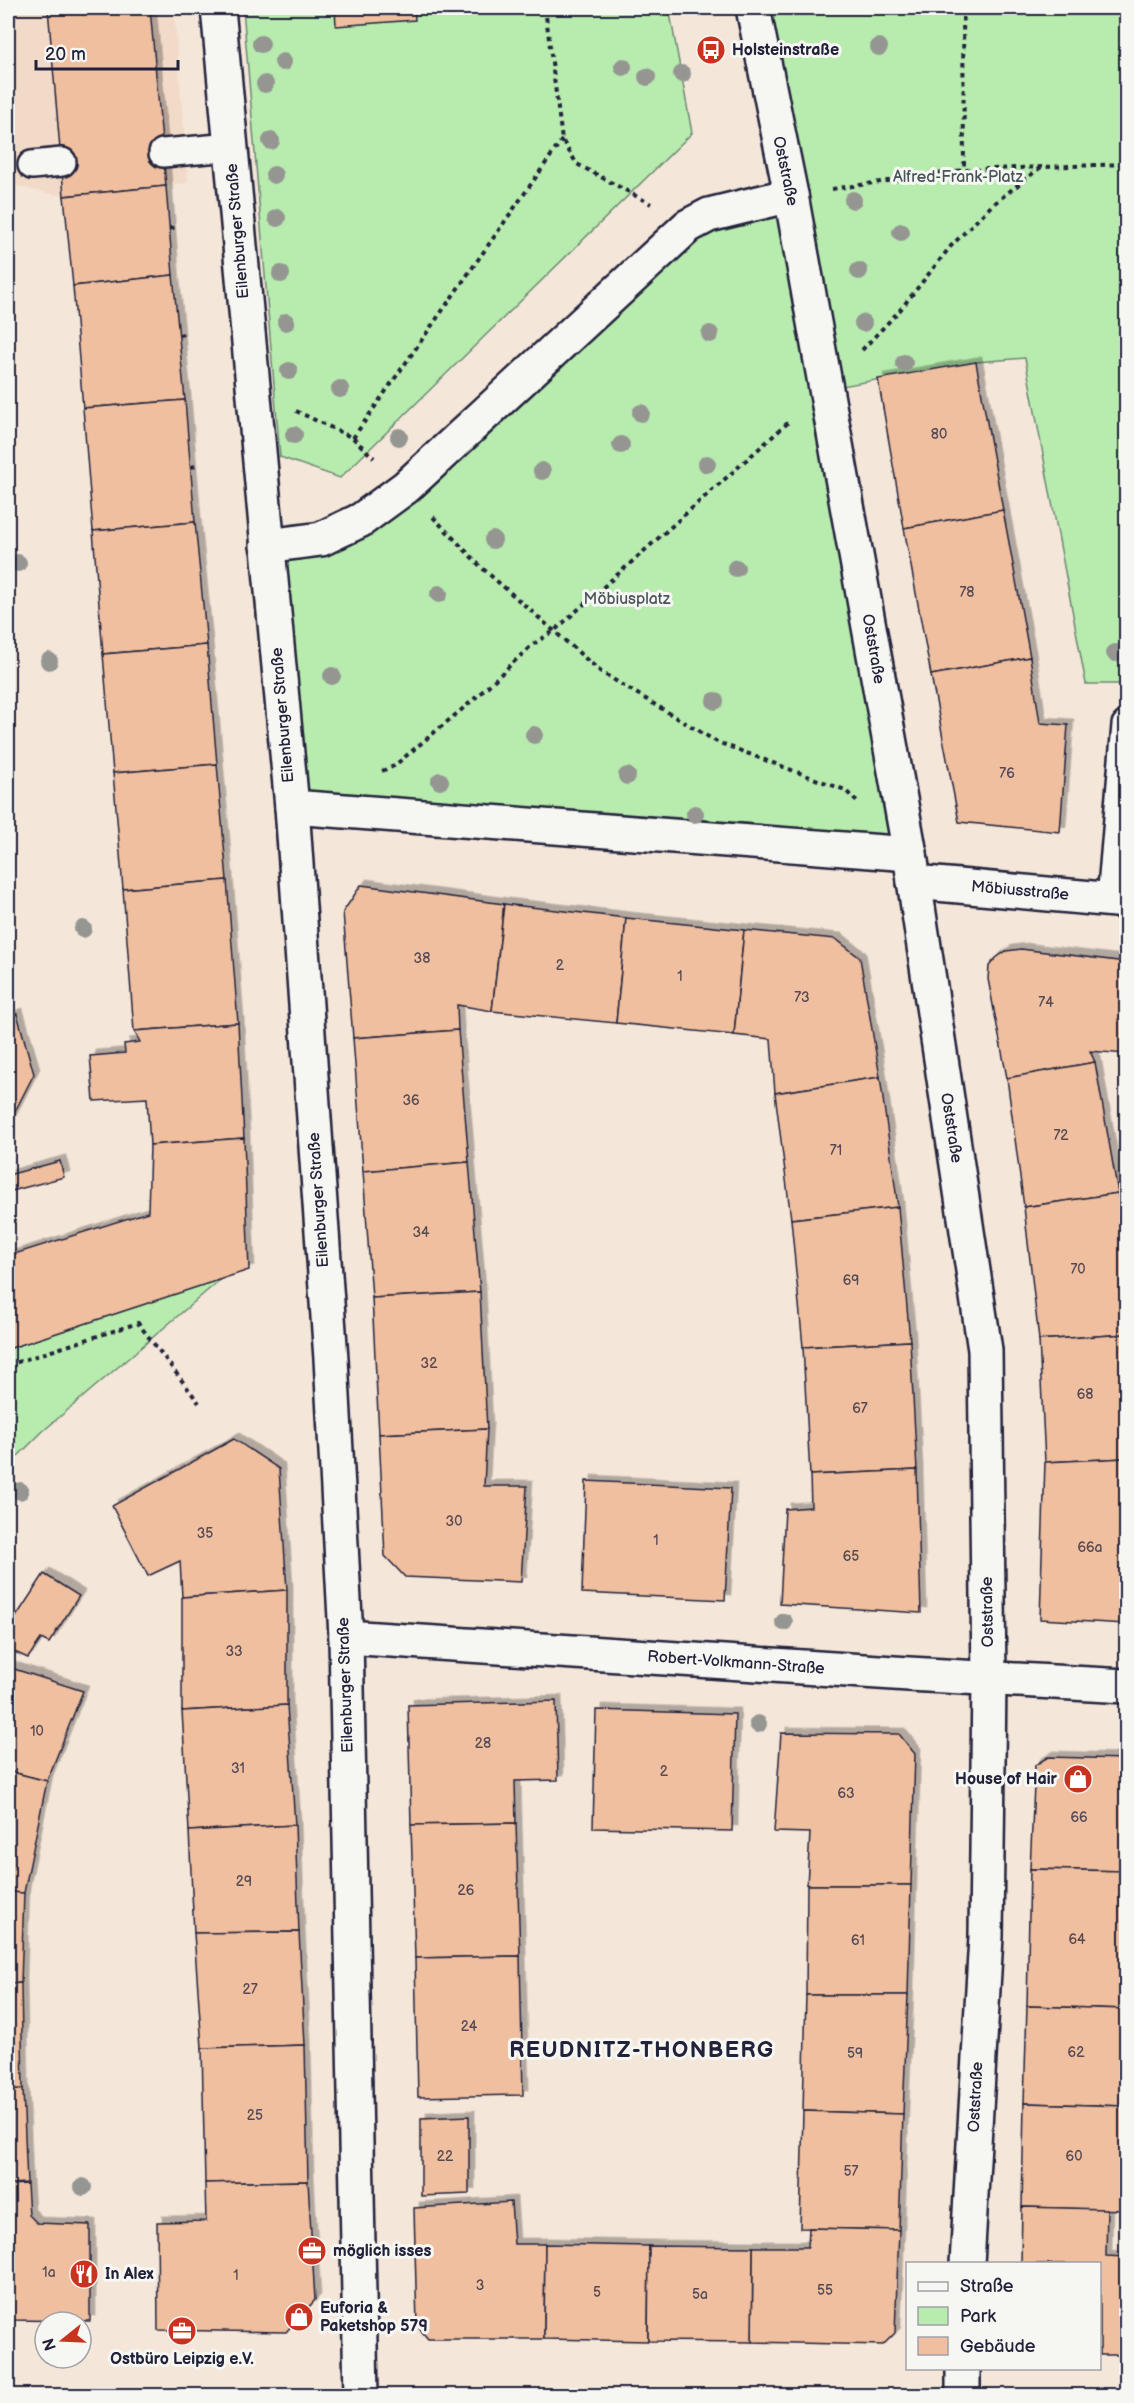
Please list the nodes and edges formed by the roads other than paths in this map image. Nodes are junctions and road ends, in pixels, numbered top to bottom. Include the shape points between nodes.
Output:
1 (218, 8) edge
2 (753, 8) edge
3 (231, 147) junction
4 (163, 153) dead end
5 (62, 162) dead end
6 (32, 165) dead end
7 (791, 195) junction
8 (267, 546) junction
9 (1126, 725) edge
10 (292, 807) junction
11 (912, 868) junction
12 (1119, 901) edge
13 (346, 1637) junction
14 (989, 1679) junction
15 (1126, 1686) edge
16 (967, 2262) edge
17 (963, 2370) edge
18 (362, 2396) edge
19 (963, 2396) edge

1 - 3 street, Eilenburger Straße
2 - 7 street, Oststraße
3 - 4 lane
3 - 8 street, Eilenburger Straße
5 - 6 lane
7 - 8 street via 709,214 688,226 406,487 361,520 321,539
7 - 11 street, Oststraße
8 - 10 street, Eilenburger Straße
9 - 12 lane
10 - 11 street
10 - 13 street, Eilenburger Straße via 331,1359
11 - 12 street, Möbiusstraße
11 - 14 street, Oststraße via 985,1350
13 - 14 street, Robert-Volkmann-Straße
13 - 18 street, Eilenburger Straße
14 - 15 street, Robert-Volkmann-Straße
14 - 16 street, Oststraße via 986,1937
17 - 19 street

